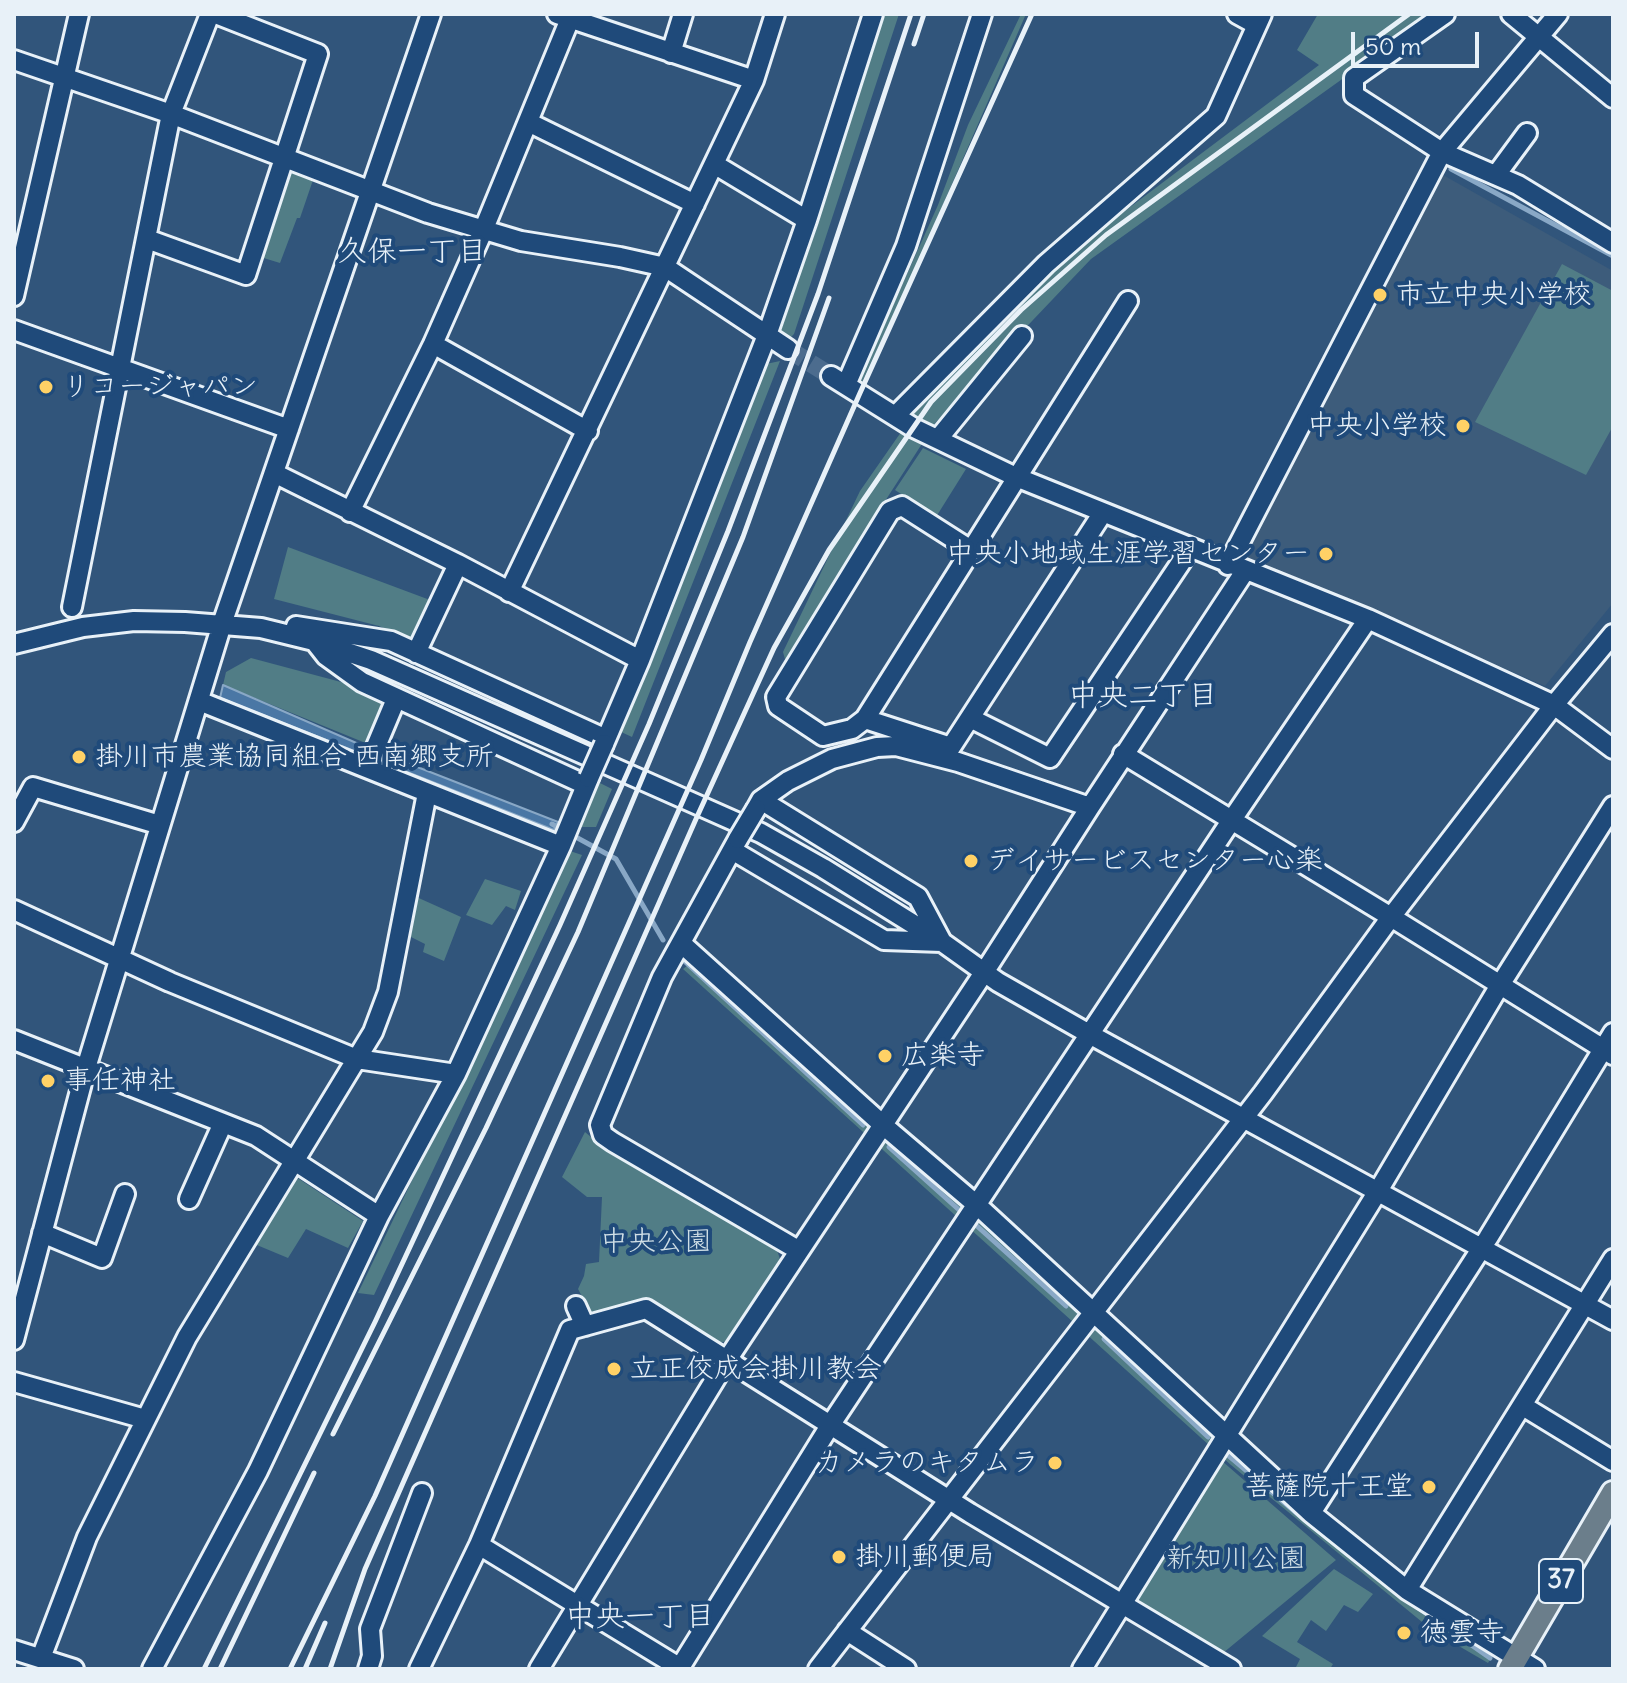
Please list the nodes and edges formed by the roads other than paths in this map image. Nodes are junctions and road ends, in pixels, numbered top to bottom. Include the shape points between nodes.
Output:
1 (79, 14) edge
2 (210, 14) edge
3 (216, 14) edge
4 (431, 14) edge
5 (683, 14) edge
6 (775, 14) edge
7 (873, 14) edge
8 (982, 14) edge
9 (1237, 14) edge
10 (1445, 14) edge
11 (1511, 14) edge
12 (1558, 14) edge
13 (566, 15) edge
14 (1260, 19) edge
15 (1539, 37) junction
16 (671, 53) junction
17 (14, 60) edge
18 (63, 75) junction
19 (754, 80) junction
20 (1613, 98) edge
21 (171, 114) junction
22 (528, 122) junction
23 (1527, 133) dead end
24 (1442, 152) junction
25 (284, 157) junction
26 (714, 164) junction
27 (1496, 175) junction
28 (372, 191) junction
29 (695, 204) junction
30 (807, 220) junction
31 (483, 231) junction
32 (147, 239) junction
33 (1613, 243) edge
34 (665, 267) junction
35 (14, 296) edge
36 (1128, 301) dead end
37 (14, 330) edge
38 (767, 335) junction
39 (1022, 336) dead end
40 (433, 344) junction
41 (788, 349) tunnel mouth
42 (119, 366) junction
43 (895, 416) junction
44 (289, 429) junction
45 (588, 431) junction
46 (938, 439) junction
47 (274, 473) junction
48 (1016, 477) junction
49 (350, 512) junction
50 (1102, 514) junction
51 (1190, 549) junction
52 (971, 550) junction
53 (458, 564) junction
54 (1236, 568) junction
55 (509, 592) junction
56 (72, 607) dead end
57 (1368, 619) junction
58 (222, 624) junction
59 (83, 627) junction
60 (286, 633) junction
61 (1613, 634) edge
62 (14, 635) edge
63 (314, 641) junction
64 (14, 644) edge
65 (416, 653) junction
66 (640, 660) junction
67 (396, 699) junction
68 (199, 701) junction
69 (1554, 705) junction
70 (970, 718) junction
71 (865, 719) junction
72 (605, 741) junction
73 (1613, 749) edge
74 (1123, 754) junction
75 (368, 765) junction
76 (588, 781) junction
77 (427, 793) junction
78 (759, 805) junction
79 (1613, 806) edge
80 (1090, 807) junction
81 (1231, 821) junction
82 (14, 822) edge
83 (160, 825) junction
84 (565, 837) junction
85 (735, 844) junction
86 (14, 910) edge
87 (1391, 917) junction
88 (942, 942) junction
89 (678, 949) junction
90 (120, 960) junction
91 (985, 971) junction
92 (1500, 985) junction
93 (1091, 1035) junction
94 (14, 1040) edge
95 (1610, 1046) edge
96 (357, 1059) junction
97 (86, 1068) junction
98 (456, 1074) junction
99 (1243, 1118) junction
100 (223, 1123) junction
101 (883, 1125) junction
102 (295, 1160) junction
103 (1378, 1191) junction
104 (125, 1194) dead end
105 (189, 1199) dead end
106 (978, 1206) junction
107 (379, 1216) junction
108 (42, 1233) junction
109 (1481, 1248) junction
110 (798, 1250) junction
111 (1613, 1259) edge
112 (1585, 1305) junction
113 (576, 1306) dead end
114 (1093, 1313) junction
115 (1613, 1320) edge
116 (585, 1326) junction
117 (14, 1340) edge
118 (727, 1360) junction
119 (14, 1382) edge
120 (1523, 1406) junction
121 (145, 1419) junction
122 (831, 1424) junction
123 (1225, 1435) junction
124 (1613, 1461) edge
125 (422, 1493) dead end
126 (1613, 1493) edge
127 (949, 1499) junction
128 (1311, 1513) junction
129 (479, 1545) junction
130 (1407, 1590) junction
131 (1122, 1603) junction
132 (577, 1606) junction
133 (847, 1631) junction
134 (14, 1650) edge
135 (41, 1658) junction
136 (1521, 1665) edge
137 (74, 1669) edge
138 (152, 1669) edge
139 (368, 1669) edge
140 (419, 1669) edge
141 (539, 1669) edge
142 (680, 1669) edge
143 (818, 1669) edge
144 (906, 1669) edge
145 (1082, 1669) edge
146 (1231, 1669) edge

1 - 18 street
2 - 21 street
3 - 25 street via 318,54
4 - 28 street
5 - 16 street
6 - 19 street
7 - 30 street
8 - 43 street via 906,246 838,380
9 - 14 street
10 - 24 street via 1354,78 1354,95
11 - 15 street
12 - 15 street
13 - 16 street
13 - 22 street
14 - 43 street via 1216,116 1046,264
15 - 20 street
15 - 24 street
16 - 19 street
17 - 18 street
18 - 21 street
18 - 35 street
19 - 26 street
21 - 25 street
21 - 32 street
22 - 29 street
22 - 31 street
23 - 27 street
24 - 27 street
24 - 54 street
25 - 28 street
25 - 32 street via 246,275
26 - 29 street
26 - 30 street
27 - 33 street
28 - 31 street
28 - 44 street
29 - 34 street
30 - 38 street
31 - 34 street
31 - 40 street
32 - 42 street
34 - 38 street
34 - 45 street
36 - 48 street
37 - 42 street
38 - 41 street
38 - 66 street
39 - 46 street
40 - 45 street
40 - 49 street
42 - 44 street
42 - 56 street
43 - 46 street
44 - 47 street
45 - 55 street
46 - 48 street
47 - 49 street
47 - 58 street
48 - 50 street
48 - 52 street
49 - 53 street
50 - 51 street
50 - 70 street
51 - 54 street
51 - 70 street via 1050,758
52 - 71 street
52 - 71 street via 902,506 890,511 776,697 778,706 823,736 852,729
53 - 55 street
53 - 65 street
54 - 57 street
54 - 74 street
55 - 66 street
57 - 69 street
57 - 81 street
58 - 59 street via 134,621
58 - 60 street
58 - 68 street
59 - 62 street
59 - 64 street
60 - 63 street
60 - 65 street via 297,625 391,641
61 - 69 street
63 - 67 street via 345,670
63 - 88 street via 371,660 734,819
65 - 72 street
66 - 72 street
67 - 75 street
67 - 76 street
68 - 75 street
68 - 83 street
69 - 73 street
69 - 87 street
70 - 71 street via 951,747
72 - 76 street, bridge
74 - 80 street
74 - 81 street
75 - 77 street
76 - 84 street
77 - 84 street
77 - 96 street via 388,992
78 - 80 street via 788,781 832,759 896,746
78 - 85 street, bridge
78 - 88 street via 918,897
79 - 92 street
80 - 91 street
81 - 87 street
81 - 93 street
82 - 83 street via 33,787
83 - 90 street
84 - 98 street
85 - 88 street via 884,940
85 - 89 street
86 - 90 street
87 - 92 street
87 - 99 street
88 - 91 street
89 - 101 street
89 - 110 street via 600,1125 603,1135
90 - 96 street
90 - 97 street
91 - 93 street
91 - 101 street
92 - 95 street
92 - 103 street
93 - 99 street
93 - 106 street
94 - 97 street
95 - 109 street
96 - 98 street
96 - 102 street
97 - 100 street
97 - 108 street
98 - 107 street
99 - 103 street
99 - 114 street
100 - 102 street
100 - 105 street
101 - 106 street
101 - 110 street
102 - 107 street
102 - 121 street via 187,1337
103 - 109 street
103 - 123 street
104 - 108 street via 102,1258
106 - 114 street
106 - 122 street
107 - 138 street via 258,1471
108 - 117 street
109 - 112 street
109 - 128 street
110 - 118 street
111 - 112 street
112 - 115 street
112 - 120 street
113 - 116 street
114 - 123 street
114 - 127 street
116 - 118 street via 646,1309
116 - 129 street via 570,1330
118 - 122 street
118 - 132 street
119 - 121 street
120 - 124 street
120 - 130 street
121 - 135 street via 87,1537
122 - 127 street
122 - 142 street
123 - 128 street
123 - 131 street
125 - 139 street via 370,1629
126 - 136 main road, 37
127 - 131 street
127 - 133 street
128 - 130 street
129 - 132 street
129 - 140 street
130 - 136 street
131 - 145 street
131 - 146 street
132 - 141 street
132 - 142 street
133 - 143 street
133 - 144 street
134 - 135 street
135 - 137 street

